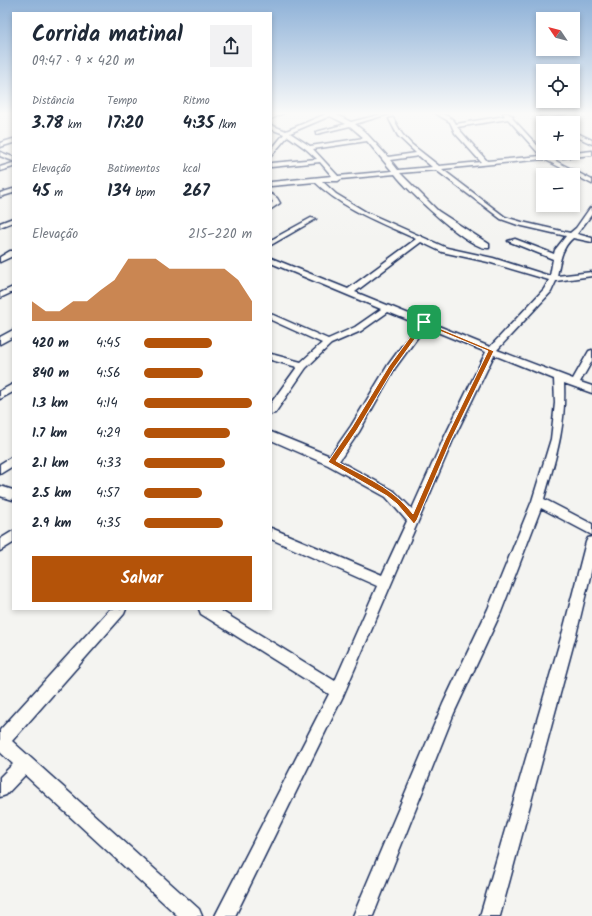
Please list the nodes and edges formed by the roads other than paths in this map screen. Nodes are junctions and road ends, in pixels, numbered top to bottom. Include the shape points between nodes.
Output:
1 (318, 156) edge
2 (387, 156) edge
3 (395, 156) edge
4 (411, 156) edge
5 (423, 156) edge
6 (478, 156) edge
7 (391, 159) junction
8 (536, 159) edge
9 (322, 160) junction
10 (550, 160) edge
11 (486, 164) junction
12 (12, 165) edge
13 (272, 165) edge
14 (0, 169) edge
15 (440, 169) junction
16 (398, 173) junction
17 (338, 179) junction
18 (318, 181) junction
19 (592, 182) edge
20 (272, 184) edge
21 (12, 191) edge
22 (0, 195) edge
23 (272, 197) edge
24 (272, 206) edge
25 (592, 208) edge
26 (313, 219) dead end
27 (12, 220) edge
28 (0, 225) edge
29 (570, 236) junction
30 (420, 240) junction
31 (592, 240) edge
32 (512, 241) dead end
33 (272, 243) edge
34 (486, 246) dead end
35 (12, 254) edge
36 (557, 258) junction
37 (0, 260) edge
38 (272, 260) edge
39 (592, 274) edge
40 (553, 279) junction
41 (12, 290) edge
42 (349, 292) junction
43 (0, 296) edge
44 (388, 308) junction
45 (272, 317) edge
46 (424, 322) junction
47 (12, 334) edge
48 (0, 341) edge
49 (328, 342) junction
50 (491, 351) junction
51 (592, 353) edge
52 (272, 357) edge
53 (303, 366) junction
54 (559, 377) junction
55 (575, 383) junction
56 (592, 390) edge
57 (272, 409) edge
58 (272, 436) edge
59 (12, 461) edge
60 (332, 462) junction
61 (0, 470) edge
62 (0, 491) edge
63 (12, 496) edge
64 (538, 501) junction
65 (414, 520) junction
66 (592, 530) edge
67 (272, 533) edge
68 (12, 537) edge
69 (592, 542) edge
70 (0, 546) edge
71 (385, 582) junction
72 (117, 610) edge
73 (208, 610) edge
74 (338, 690) junction
75 (0, 741) edge
76 (24, 764) junction
77 (0, 789) edge
78 (192, 916) edge
79 (225, 916) edge
80 (363, 916) edge
81 (490, 916) edge

1 - 9 street
2 - 7 street
3 - 7 street
4 - 7 street
5 - 15 street
6 - 11 street
7 - 16 street
8 - 11 street
9 - 13 street
9 - 17 street
10 - 19 street
11 - 15 street
12 - 14 street
15 - 16 street
15 - 29 street via 476,199 508,220
16 - 17 street
16 - 34 street via 441,218
17 - 18 street
18 - 20 street
18 - 30 street via 334,195 364,213
21 - 22 street
23 - 24 street via 277,203
25 - 29 street via 579,229
26 - 33 street
27 - 28 street
29 - 31 street
29 - 36 street via 562,245
30 - 40 street via 445,250 490,260
30 - 42 street
32 - 36 street
35 - 37 street
36 - 40 street
38 - 42 street
39 - 40 street
40 - 50 street via 548,290
41 - 43 street
42 - 44 street
44 - 46 street
44 - 49 street via 358,328
45 - 49 street
46 - 50 street
46 - 60 street via 391,367 355,429
47 - 48 street
49 - 53 street
50 - 54 street
50 - 65 street via 448,440
51 - 55 street
52 - 53 street
53 - 57 street
54 - 55 street
54 - 64 street via 560,403 556,439
55 - 56 street
58 - 60 street
59 - 61 street
60 - 65 street via 390,494
62 - 63 street
64 - 66 street
64 - 80 street via 494,612 448,709
65 - 71 street
67 - 71 street
68 - 70 street
69 - 81 street via 570,631
71 - 74 street
72 - 75 street
73 - 74 street
74 - 79 street
75 - 76 street
76 - 77 street
76 - 78 street

